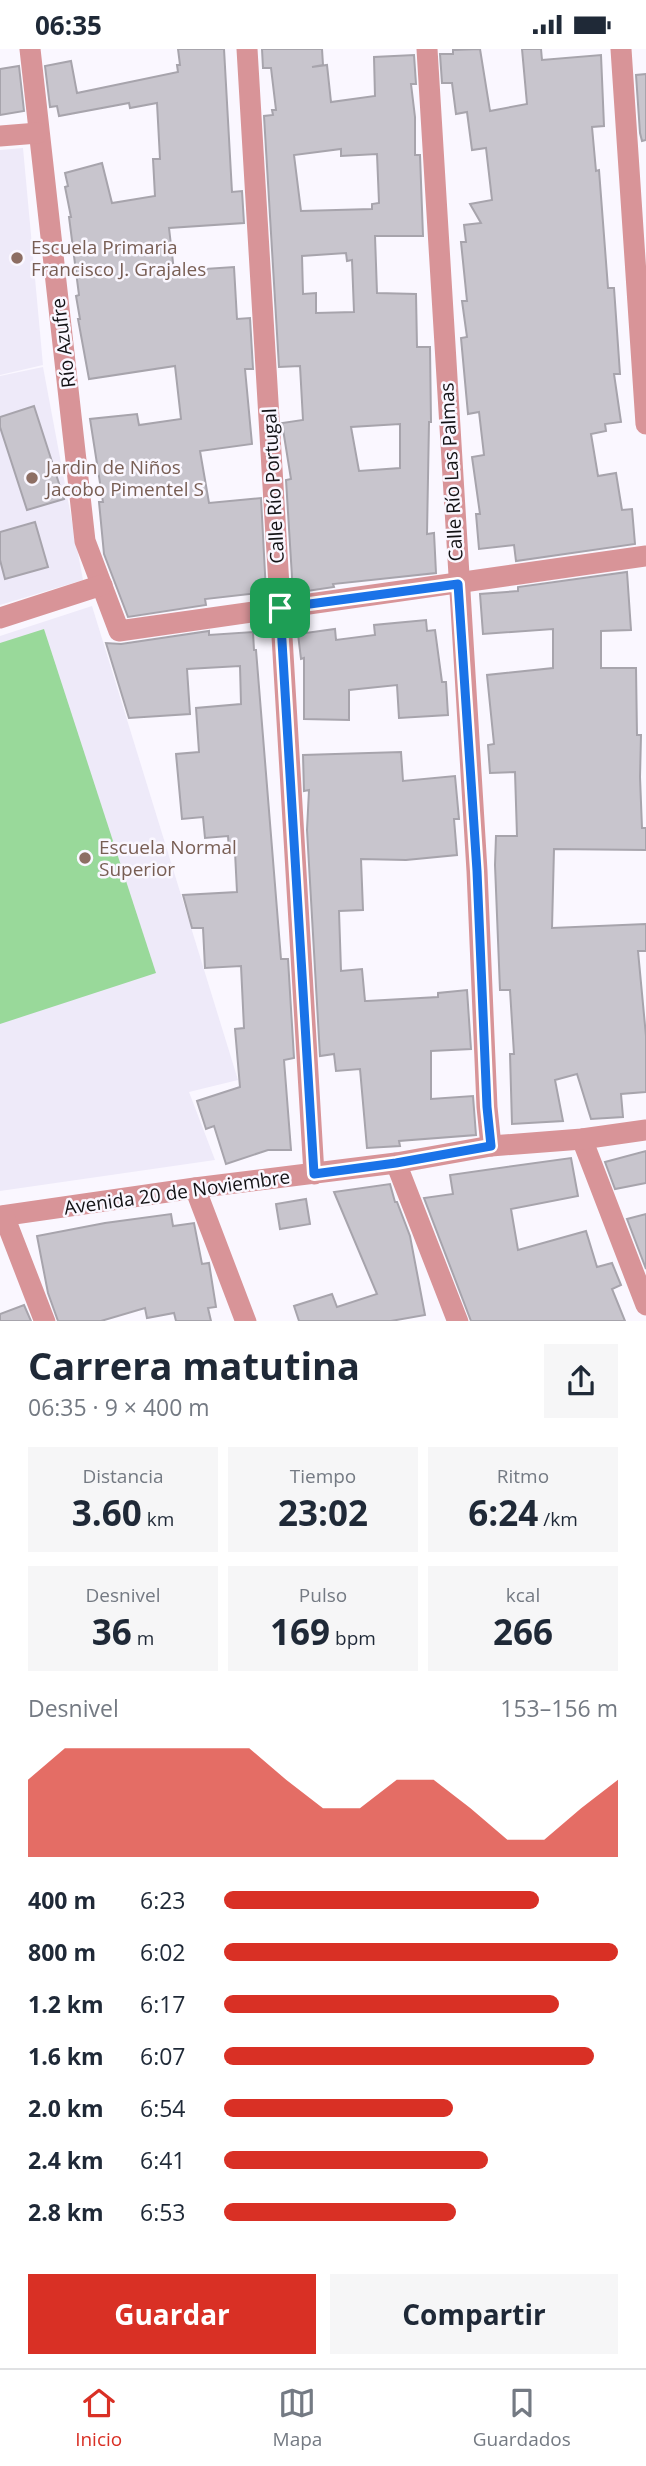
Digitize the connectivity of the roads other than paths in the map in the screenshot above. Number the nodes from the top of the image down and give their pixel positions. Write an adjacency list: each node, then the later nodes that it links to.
1 (30, 49): 5 (street, Río Azufre)
2 (247, 49): 11 (street, Calle Río Portugal)
3 (427, 49): 9 (street, Calle Río Las Palmas)
4 (621, 49): 7 (street)
5 (38, 133): 6 (street); 10 (street, Río Azufre)
6 (0, 137)
7 (646, 424)
8 (646, 556): 9 (street)
9 (458, 584): 11 (street); 15 (street, Calle Río Las Palmas)
10 (102, 585): 11 (street, Río Azufre); 12 (street)
11 (280, 608): 17 (street, Calle Río Portugal)
12 (0, 618)
13 (646, 1130): 14 (street, Avenida 20 de Noviembre)
14 (582, 1139): 15 (street, Avenida 20 de Noviembre); 20 (street)
15 (491, 1146): 16 (street, Avenida 20 de Noviembre)
16 (396, 1163): 17 (street, Avenida 20 de Noviembre); 23 (street)
17 (314, 1174): 18 (street, Avenida 20 de Noviembre)
18 (195, 1188): 19 (street, Avenida 20 de Noviembre); 22 (street)
19 (2, 1216): 21 (street)
20 (646, 1305)
21 (45, 1321)
22 (246, 1321)
23 (458, 1321)

